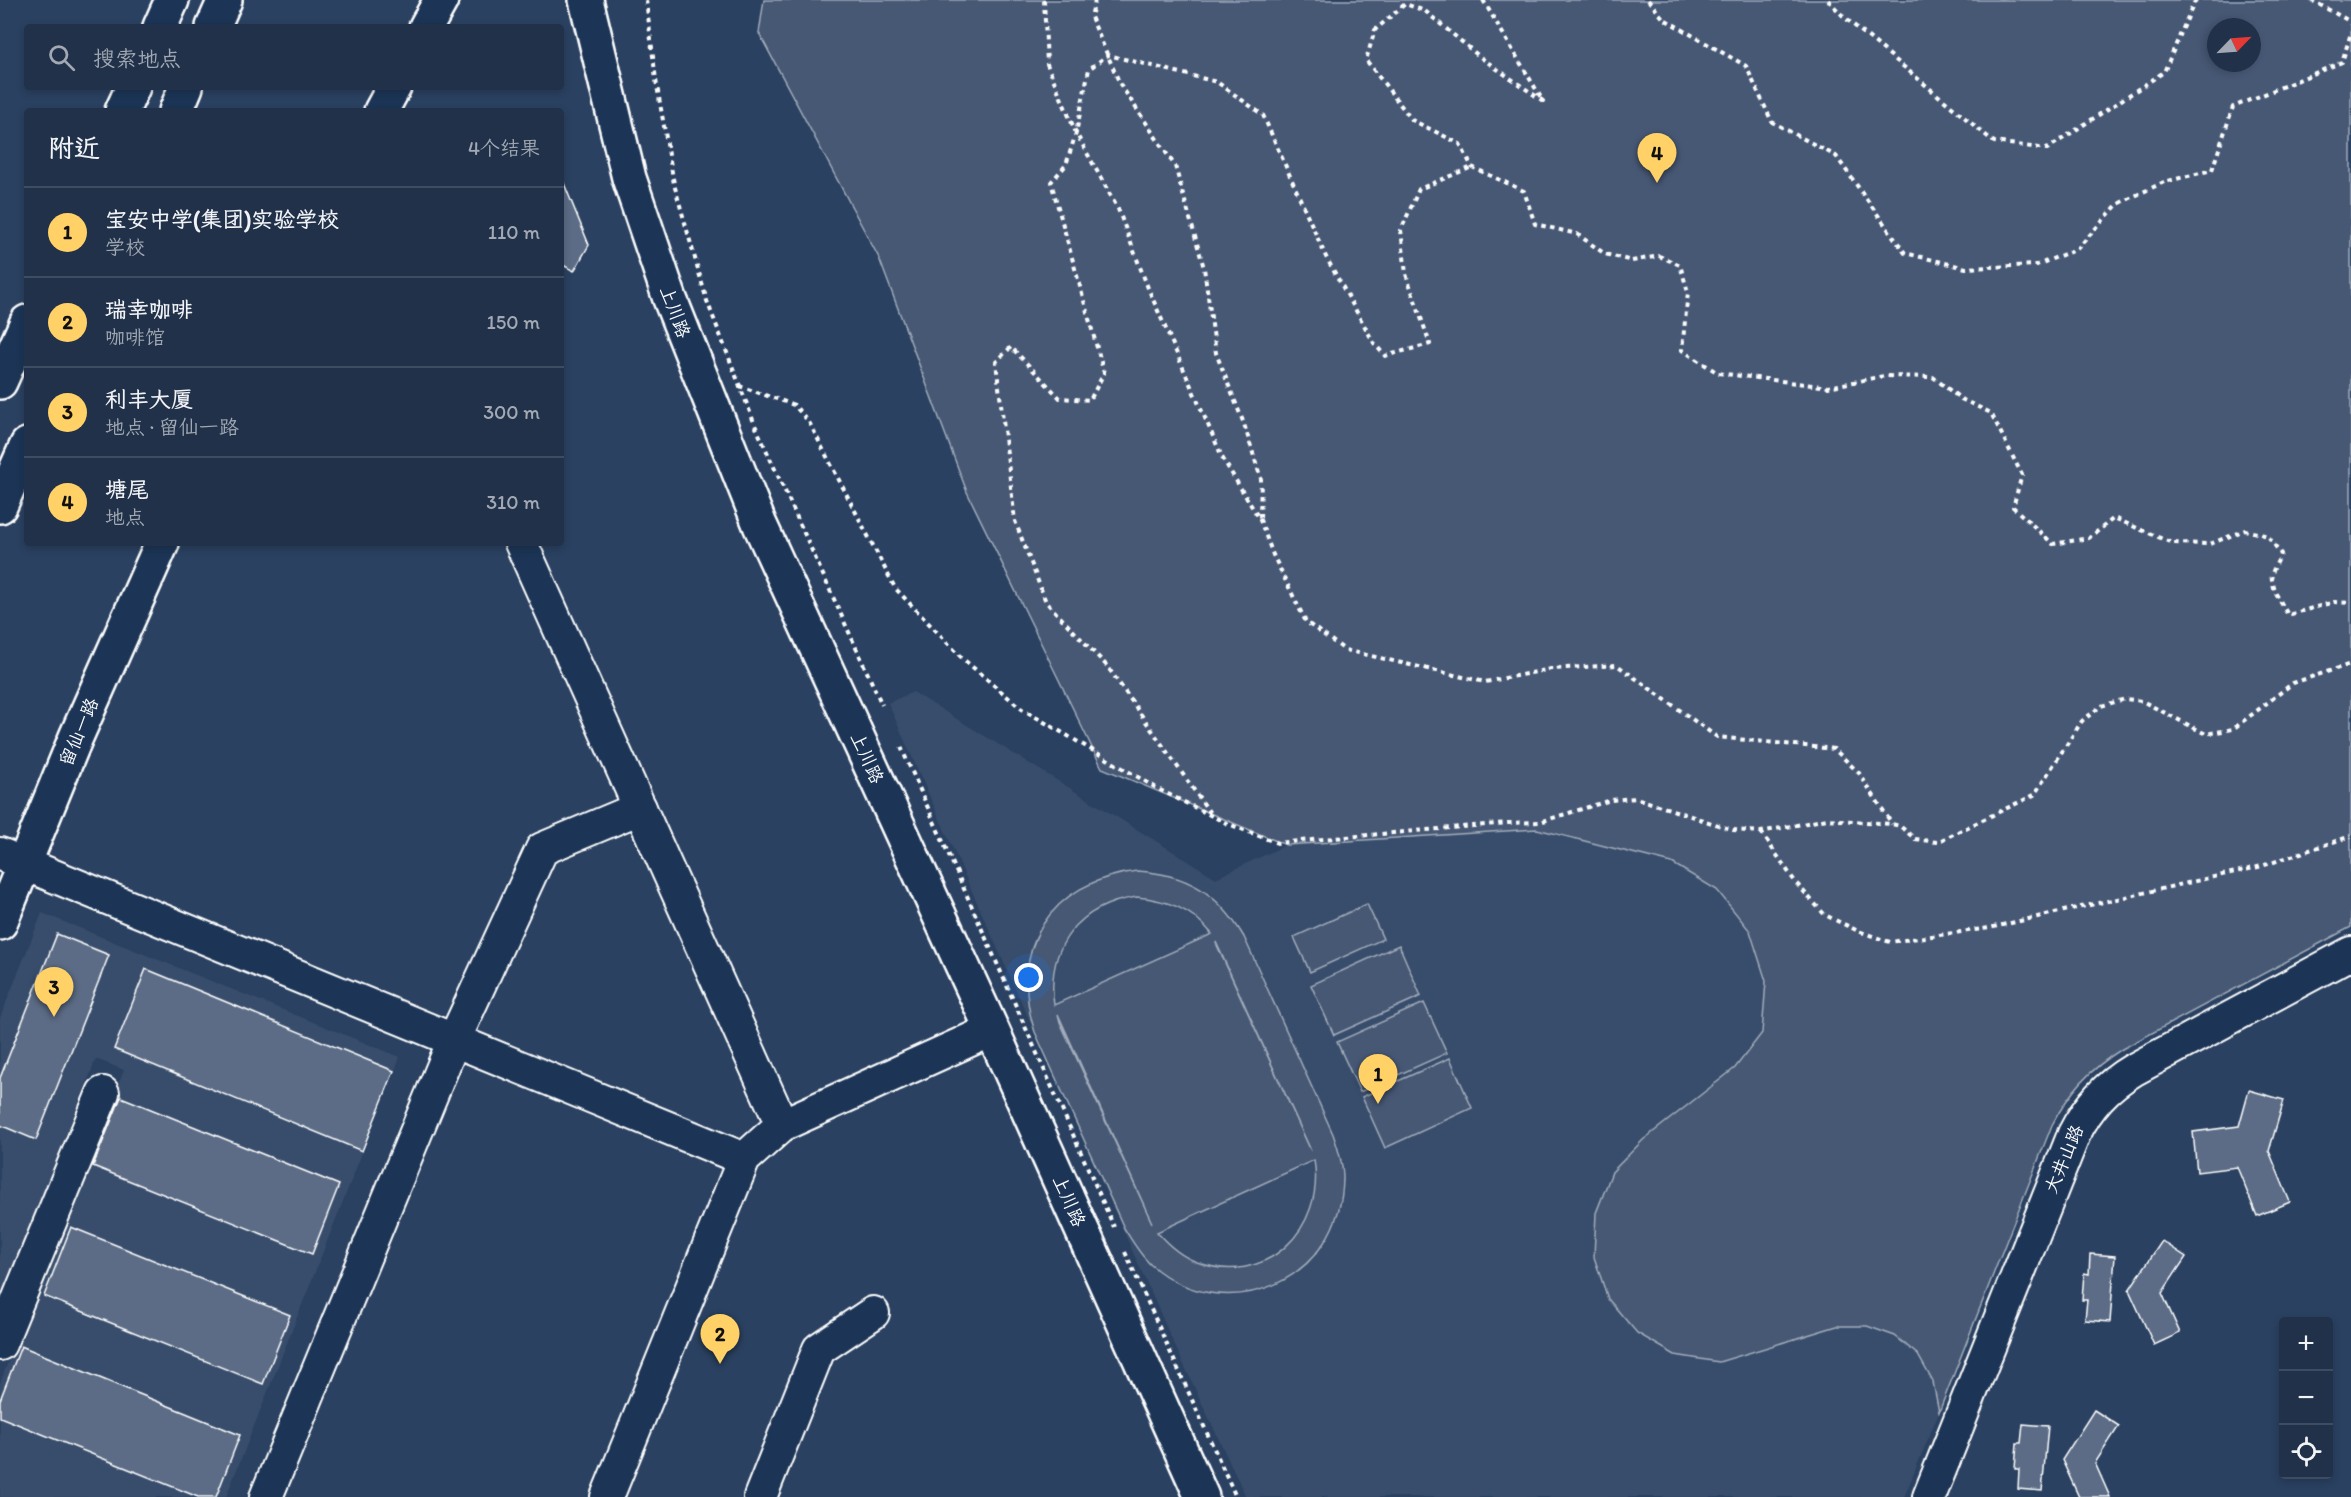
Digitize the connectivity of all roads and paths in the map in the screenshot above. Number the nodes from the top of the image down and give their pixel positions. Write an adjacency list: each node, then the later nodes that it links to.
1 (172, 0): 14 (main road)
2 (225, 0): 15 (main road)
3 (441, 0): 16 (main road)
4 (586, 0): 47 (main road, 上川路)
5 (646, 0): 29 (path)
6 (1044, 0): 25 (path)
7 (1095, 0): 18 (path)
8 (1483, 0): 26 (path)
9 (1648, 0): 17 (path)
10 (1828, 0): 11 (path)
11 (2198, 0)
12 (2311, 0): 13 (path)
13 (2351, 22)
14 (161, 24)
15 (214, 24)
16 (428, 24)
17 (2351, 33)
18 (1108, 55): 25 (path); 26 (path); 32 (path)
19 (132, 90): 22 (main road)
20 (185, 90): 23 (main road)
21 (392, 90): 24 (main road)
22 (123, 108)
23 (177, 108)
24 (383, 108)
25 (1076, 133): 32 (path); 40 (path)
26 (1473, 167): 35 (path)
27 (24, 329): 28 (main road)
28 (0, 382)
29 (739, 386): 37 (path); 40 (path)
30 (24, 453): 31 (main road)
31 (0, 506)
32 (1260, 520): 41 (path)
33 (161, 546): 44 (main road, 留仙一路)
34 (522, 546): 39 (street)
35 (2351, 603)
36 (2351, 664): 41 (path)
37 (882, 705)
38 (901, 747): 52 (path)
39 (640, 808): 48 (street); 50 (street)
40 (1211, 815): 42 (path)
41 (1892, 824): 42 (path)
42 (1761, 832): 43 (path)
43 (2351, 836)
44 (12, 858): 45 (main road, 留仙一路); 48 (street)
45 (0, 923)
46 (2351, 953): 61 (street, 大井山路)
47 (992, 1030): 50 (street); 59 (main road, 上川路)
48 (454, 1040): 51 (street); 56 (street)
49 (104, 1093): 55 (street)
50 (782, 1125): 51 (street)
51 (744, 1159): 57 (street)
52 (1114, 1227)
53 (1125, 1252): 60 (path)
54 (873, 1313): 58 (street)
55 (0, 1344)
56 (266, 1497)
57 (607, 1497)
58 (760, 1497)
59 (1202, 1497)
60 (1236, 1497)
61 (1929, 1497)

